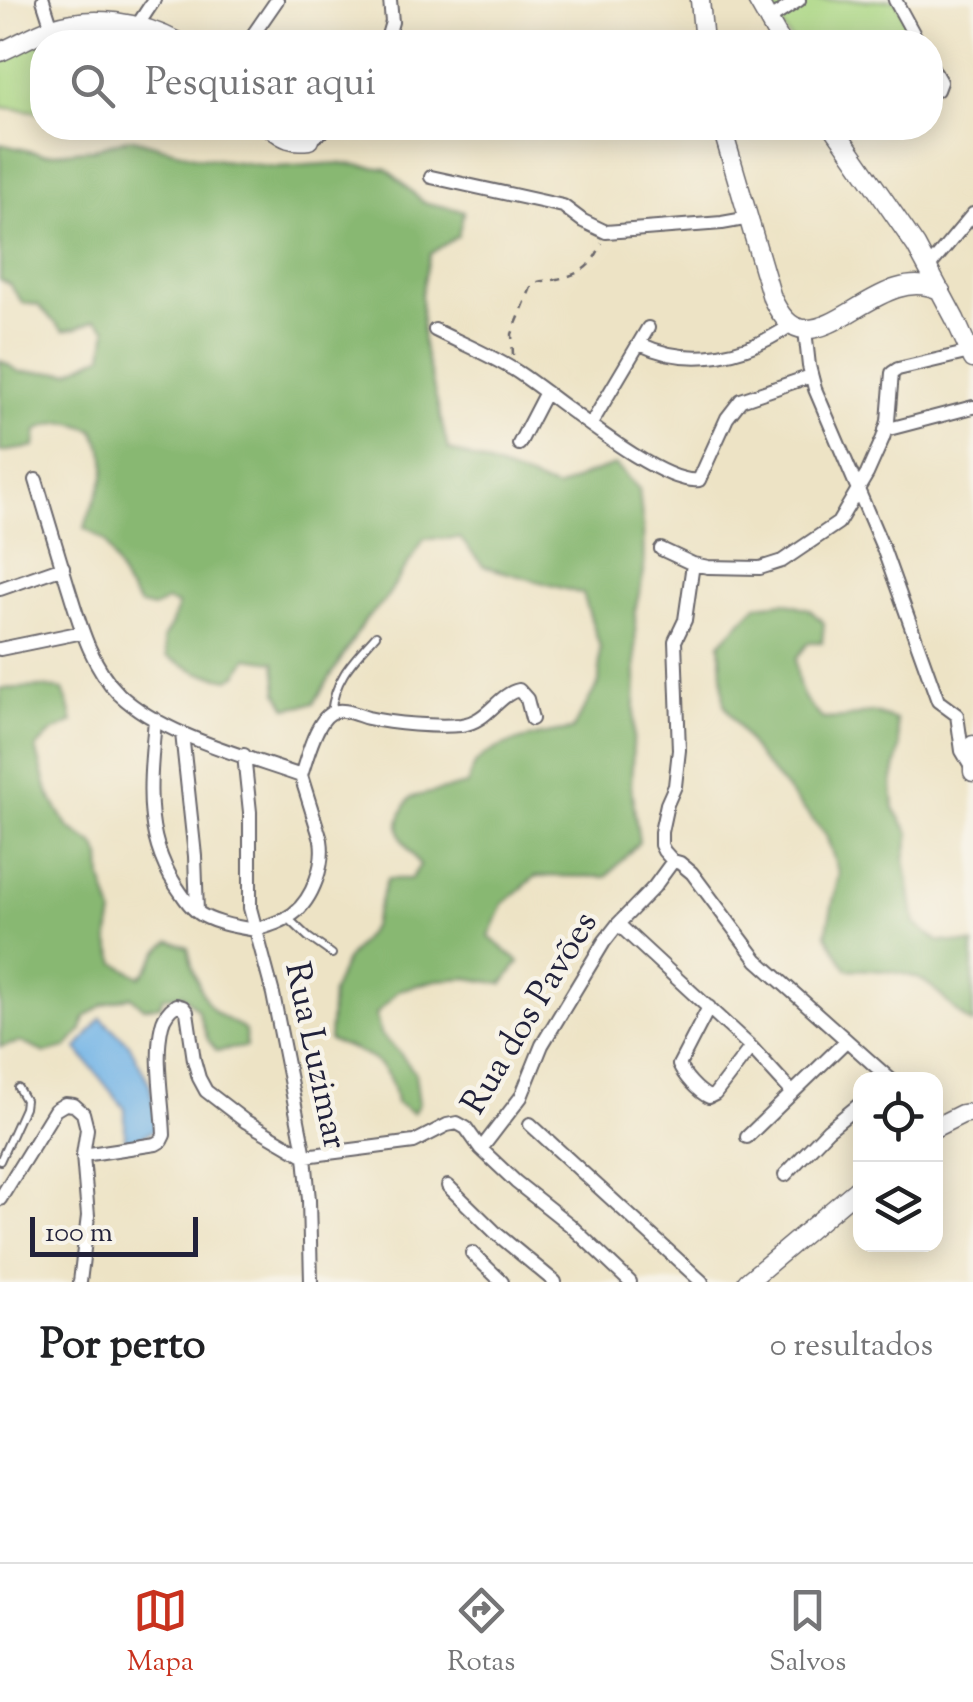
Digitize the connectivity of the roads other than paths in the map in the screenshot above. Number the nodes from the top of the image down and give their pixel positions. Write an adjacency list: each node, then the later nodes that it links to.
1 (42, 0): 11 (street)
2 (154, 0): 10 (street)
3 (277, 0): 14 (street)
4 (390, 0): 15 (street)
5 (700, 0): 16 (street)
6 (757, 0): 9 (street)
7 (798, 0): 9 (street)
8 (895, 0): 18 (street)
9 (768, 20): 17 (street)
10 (137, 26): 11 (street); 13 (street)
11 (52, 28): 12 (street)
12 (48, 30)
13 (147, 30)
14 (256, 30)
15 (390, 30)
16 (703, 30)
17 (774, 30)
18 (911, 30)
19 (30, 38): 20 (street)
20 (0, 52)
21 (288, 140): 22 (street)
22 (310, 140)
23 (726, 140): 27 (street)
24 (843, 140): 28 (street)
25 (431, 177): 27 (street)
26 (973, 214): 28 (street)
27 (750, 218): 31 (street)
28 (929, 267): 29 (street)
29 (942, 291): 31 (street); 34 (street)
30 (648, 328): 33 (street)
31 (798, 328): 33 (street); 35 (street)
32 (435, 330): 36 (street)
33 (640, 344): 38 (street)
34 (972, 355): 39 (street)
35 (812, 376): 38 (street); 42 (street)
36 (546, 392): 38 (street); 40 (street)
37 (973, 407): 39 (street)
38 (591, 424)
39 (885, 430): 42 (street)
40 (519, 444)
41 (36, 480): 45 (street)
42 (858, 489): 44 (street); 56 (street)
43 (661, 549): 44 (street)
44 (693, 564): 58 (street)
45 (62, 567): 46 (street); 47 (street)
46 (0, 588)
47 (83, 632): 49 (street); 52 (street)
48 (376, 636): 50 (lane)
49 (0, 650)
50 (331, 713): 51 (street); 57 (street)
51 (532, 719)
52 (155, 720): 53 (street); 59 (street)
53 (182, 733): 55 (street); 59 (street)
54 (973, 746): 56 (street)
55 (244, 756): 57 (street); 62 (street)
56 (973, 770)
57 (301, 776): 60 (street)
58 (673, 861): 61 (street, Rua dos Pavões); 65 (street)
59 (197, 912): 62 (street, Rua Luzimar)
60 (288, 918): 62 (street); 63 (lane)
61 (618, 924): 64 (street); 75 (street, Rua dos Pavões)
62 (255, 930): 77 (street, Rua Luzimar)
63 (332, 954)
64 (709, 1007): 66 (street); 66 (street)
65 (846, 1041): 67 (street); 69 (street)
66 (751, 1047): 69 (street)
67 (881, 1072)
68 (18, 1088): 78 (lane)
69 (792, 1092): 74 (street)
70 (853, 1110): 79 (street)
71 (973, 1112): 73 (street)
72 (530, 1124): 89 (street)
73 (943, 1124)
74 (747, 1137)
75 (483, 1151): 77 (street); 88 (street)
76 (83, 1155): 77 (street); 82 (street); 84 (street)
77 (305, 1156): 85 (street, Rua Luzimar)
78 (0, 1161)
79 (785, 1174)
80 (448, 1186): 87 (street)
81 (853, 1194): 90 (street)
82 (0, 1200)
83 (472, 1253): 86 (street)
84 (80, 1282)
85 (310, 1282)
86 (502, 1282)
87 (554, 1282)
88 (630, 1282)
89 (702, 1282)
90 (746, 1282)

